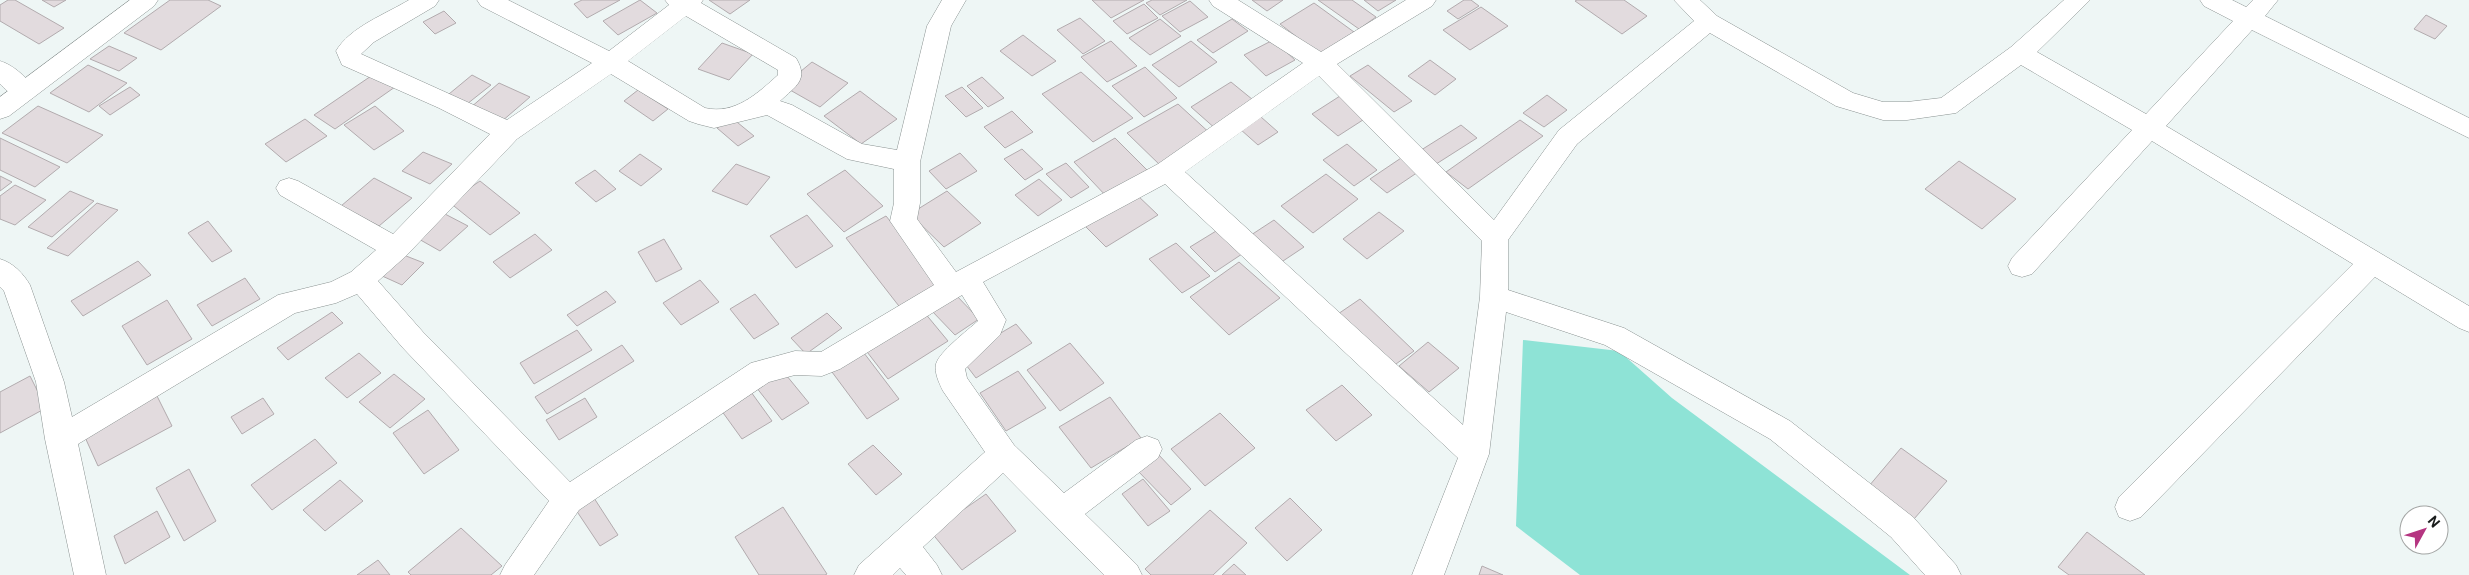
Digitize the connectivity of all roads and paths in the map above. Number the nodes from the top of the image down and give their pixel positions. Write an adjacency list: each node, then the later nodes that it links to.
1 (146, 0): 18 (street)
2 (427, 0): 23 (street)
3 (489, 0): 15 (street)
4 (954, 0): 24 (street)
5 (1221, 0): 16 (street)
6 (1424, 0): 16 (street)
7 (1686, 0): 13 (street)
8 (2078, 0): 14 (street)
9 (2212, 0): 12 (street)
10 (2266, 0): 12 (street)
11 (684, 1): 15 (street); 20 (street)
12 (2250, 20): 21 (street); 22 (street)
13 (1709, 22): 14 (street); 27 (street)
14 (2020, 54): 21 (street)
15 (611, 62): 20 (street); 23 (street)
16 (1321, 63): 25 (street); 27 (street)
17 (0, 70): 18 (street)
18 (24, 92): 19 (street)
19 (0, 110)
20 (754, 110): 24 (street)
21 (2148, 127): 29 (street); 30 (street)
22 (2469, 129)
23 (508, 132): 28 (street)
24 (906, 162): 33 (street)
25 (1168, 171): 33 (street); 39 (street)
26 (289, 188): 28 (street)
27 (1495, 238): 34 (street)
28 (396, 248): 32 (street)
29 (2372, 262): 35 (street); 41 (street)
30 (2022, 266)
31 (0, 270): 36 (street)
32 (361, 280): 36 (street); 40 (street)
33 (959, 283): 38 (street); 40 (street)
34 (1494, 297): 39 (street); 50 (street)
35 (2469, 320)
36 (60, 439): 44 (street)
37 (1147, 448): 42 (street)
38 (1003, 454): 42 (street); 43 (street)
39 (1474, 454): 49 (street)
40 (568, 500): 45 (street)
41 (2130, 506)
42 (1063, 512): 48 (street)
43 (902, 546): 46 (street); 47 (street)
44 (90, 575)
45 (516, 575)
46 (870, 575)
47 (926, 575)
48 (1126, 575)
49 (1428, 575)
50 (1945, 575)

